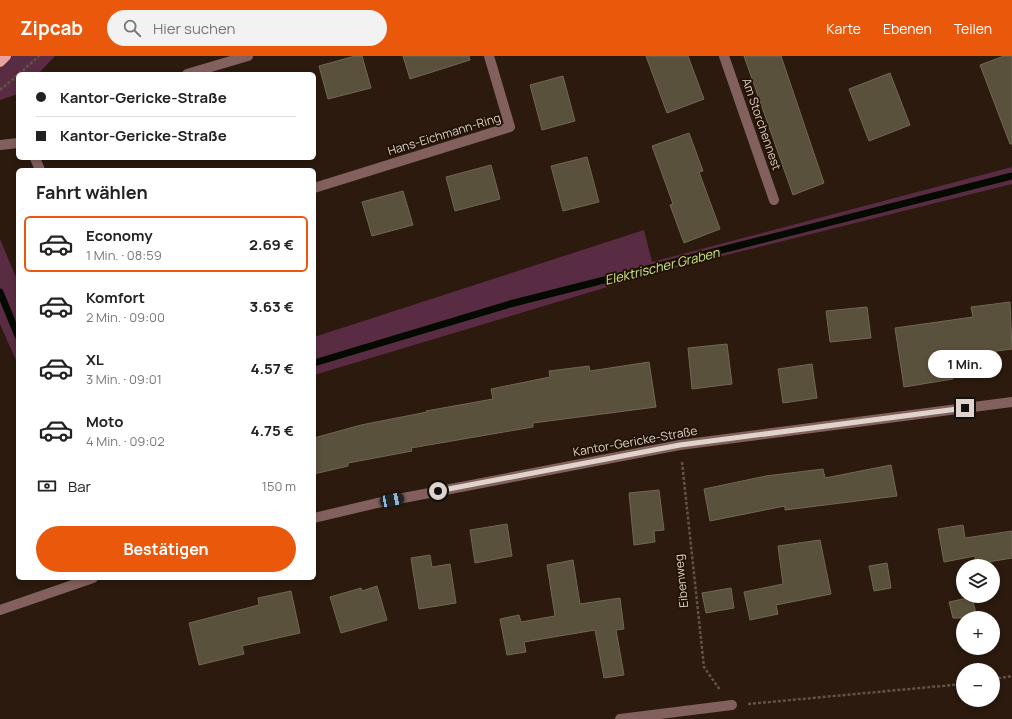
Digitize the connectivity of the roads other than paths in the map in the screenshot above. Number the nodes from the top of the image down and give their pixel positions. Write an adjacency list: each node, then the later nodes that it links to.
1 (6, 56): 5 (main road)
2 (248, 56): 6 (street)
3 (489, 56): 9 (street, Hans-Eichmann-Ring)
4 (724, 56): 10 (street, Am Storchennest)
5 (0, 62)
6 (194, 72)
7 (16, 143): 8 (street)
8 (0, 146)
9 (316, 187)
10 (774, 200)
11 (1012, 402): 12 (street, Kantor-Gericke-Straße)
12 (316, 518)
13 (87, 580): 14 (street)
14 (0, 610)
15 (732, 705): 16 (street)
16 (620, 719)

